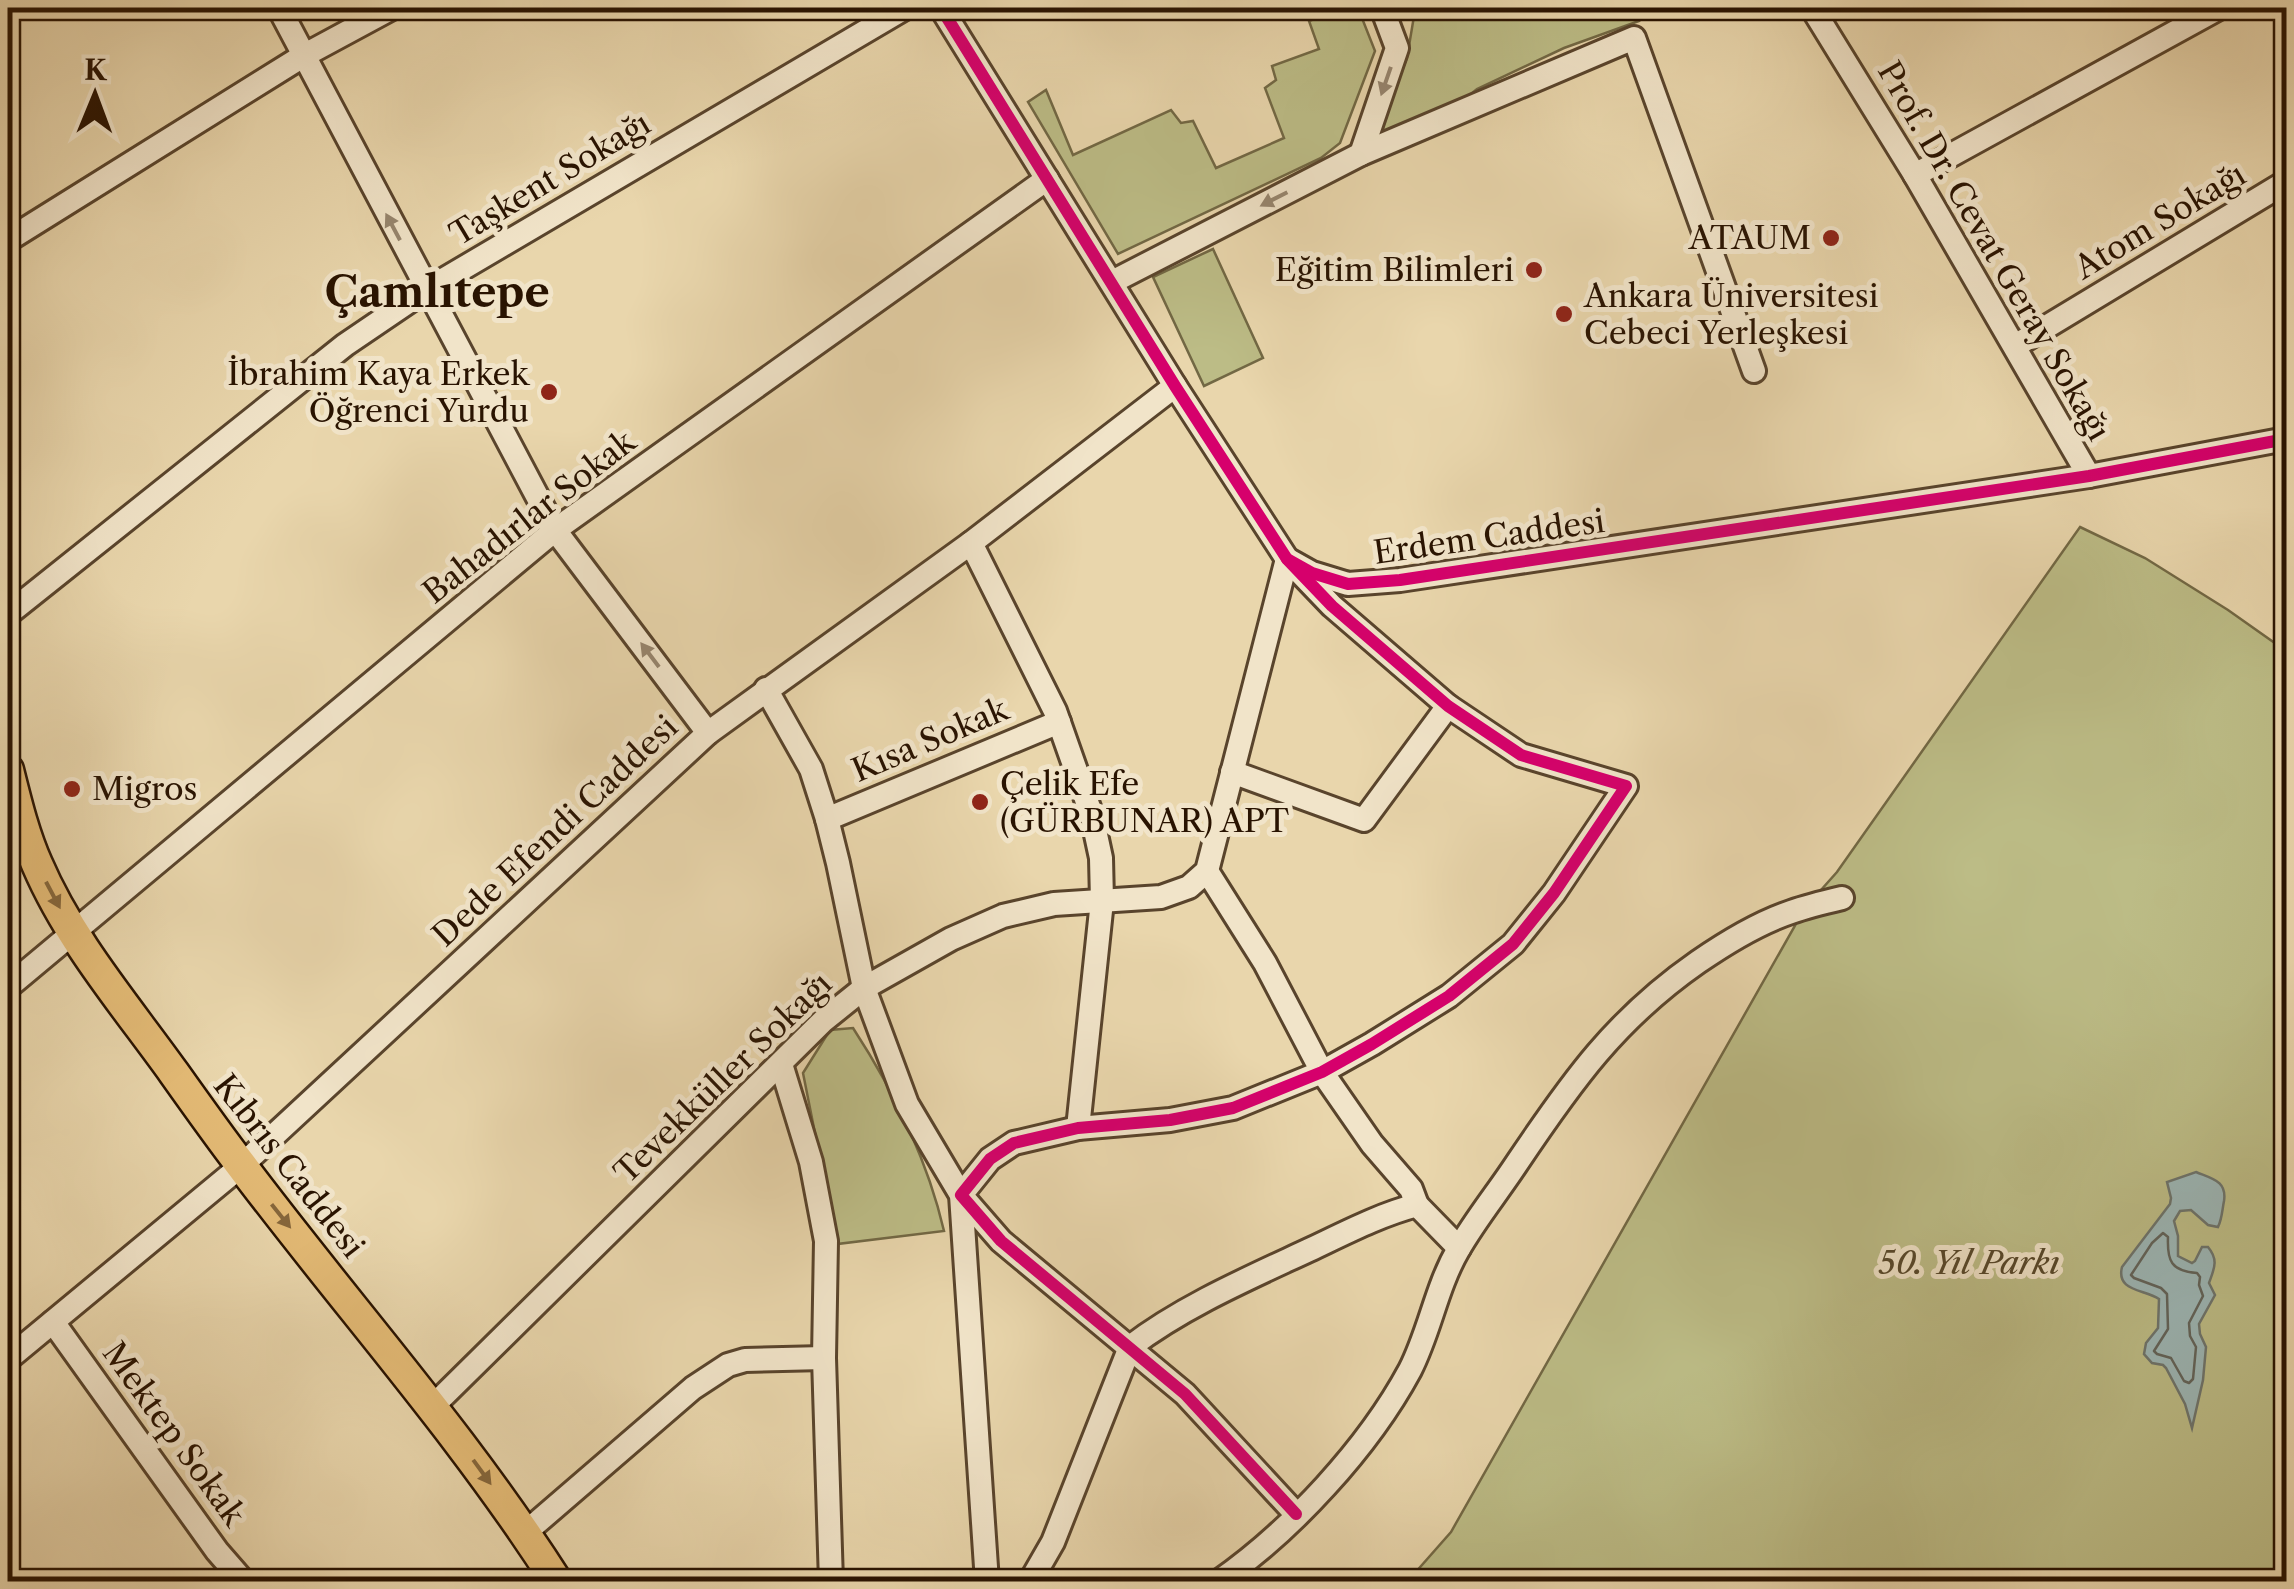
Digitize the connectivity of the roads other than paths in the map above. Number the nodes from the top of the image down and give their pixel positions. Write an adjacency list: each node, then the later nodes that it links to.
1 (278, 8): 8 (street)
2 (392, 8): 8 (street)
3 (905, 8): 15 (street, Taşkent Sokağı)
4 (941, 8): 11 (street)
5 (1382, 8): 9 (street, one-way to 9)
6 (1812, 8): 10 (street, Prof. Dr. Cevat Geray Sokağı)
7 (2219, 8): 10 (street)
8 (303, 56): 13 (street); 15 (street, one-way to 8)
9 (1361, 154): 14 (street, one-way to 14); 17 (street)
10 (1915, 175): 16 (street, Prof. Dr. Cevat Geray Sokağı)
11 (1046, 179): 14 (street); 21 (street, Bahadırlar Sokak)
12 (2286, 182): 16 (street, Atom Sokağı)
13 (8, 240)
14 (1112, 282): 18 (street)
15 (426, 290): 21 (street); 24 (street, Taşkent Sokağı)
16 (2015, 346): 20 (street, Prof. Dr. Cevat Geray Sokağı)
17 (1754, 371)
18 (1176, 386): 22 (street, Dede Efendi Caddesi); 23 (street)
19 (2286, 439): 20 (street, Erdem Caddesi)
20 (2089, 476): 23 (street, Erdem Caddesi)
21 (556, 530): 28 (street, one-way to 21); 35 (street, Bahadırlar Sokak)
22 (970, 543): 25 (street, Dede Efendi Caddesi); 27 (street)
23 (1286, 559): 26 (street); 30 (street)
24 (8, 614)
25 (766, 689): 28 (street, Dede Efendi Caddesi); 31 (street)
26 (1448, 706): 30 (street); 39 (street)
27 (1059, 722): 31 (street, Kısa Sokak); 34 (street)
28 (708, 733): 41 (street, Dede Efendi Caddesi)
29 (8, 770): 35 (main road, Kıbrıs Caddesi, one-way to 35)
30 (1232, 772): 32 (street)
31 (827, 818): 37 (street)
32 (1208, 872): 34 (street, Tevekküller Sokağı); 39 (street)
33 (1842, 898): 44 (street)
34 (1102, 901): 37 (street, Tevekküller Sokağı); 40 (street)
35 (73, 933): 36 (street, Bahadırlar Sokak); 41 (main road, Kıbrıs Caddesi)
36 (8, 986)
37 (864, 988): 38 (street, Tevekküller Sokağı); 42 (street)
38 (780, 1064): 47 (street); 49 (street, Tevekküller Sokağı)
39 (1322, 1072): 40 (street); 43 (street)
40 (1078, 1128): 42 (street)
41 (241, 1166): 45 (street, Dede Efendi Caddesi); 49 (main road, Kıbrıs Caddesi, one-way to 49)
42 (961, 1196): 46 (street); 57 (street)
43 (1418, 1205): 44 (street); 46 (street)
44 (1459, 1248): 50 (street)
45 (53, 1322): 48 (street, Dede Efendi Caddesi); 54 (street, Mektep Sokak)
46 (1130, 1347): 50 (street); 58 (street)
47 (824, 1358): 51 (street); 56 (street)
48 (8, 1359)
49 (433, 1406): 51 (main road, Kıbrıs Caddesi, one-way to 51)
50 (1296, 1514): 59 (street)
51 (526, 1532): 55 (main road, Kıbrıs Caddesi)
52 (8, 1573): 53 (street)
53 (13, 1582)
54 (244, 1582)
55 (557, 1582)
56 (832, 1582)
57 (987, 1582)
58 (1030, 1582)
59 (1218, 1582)

